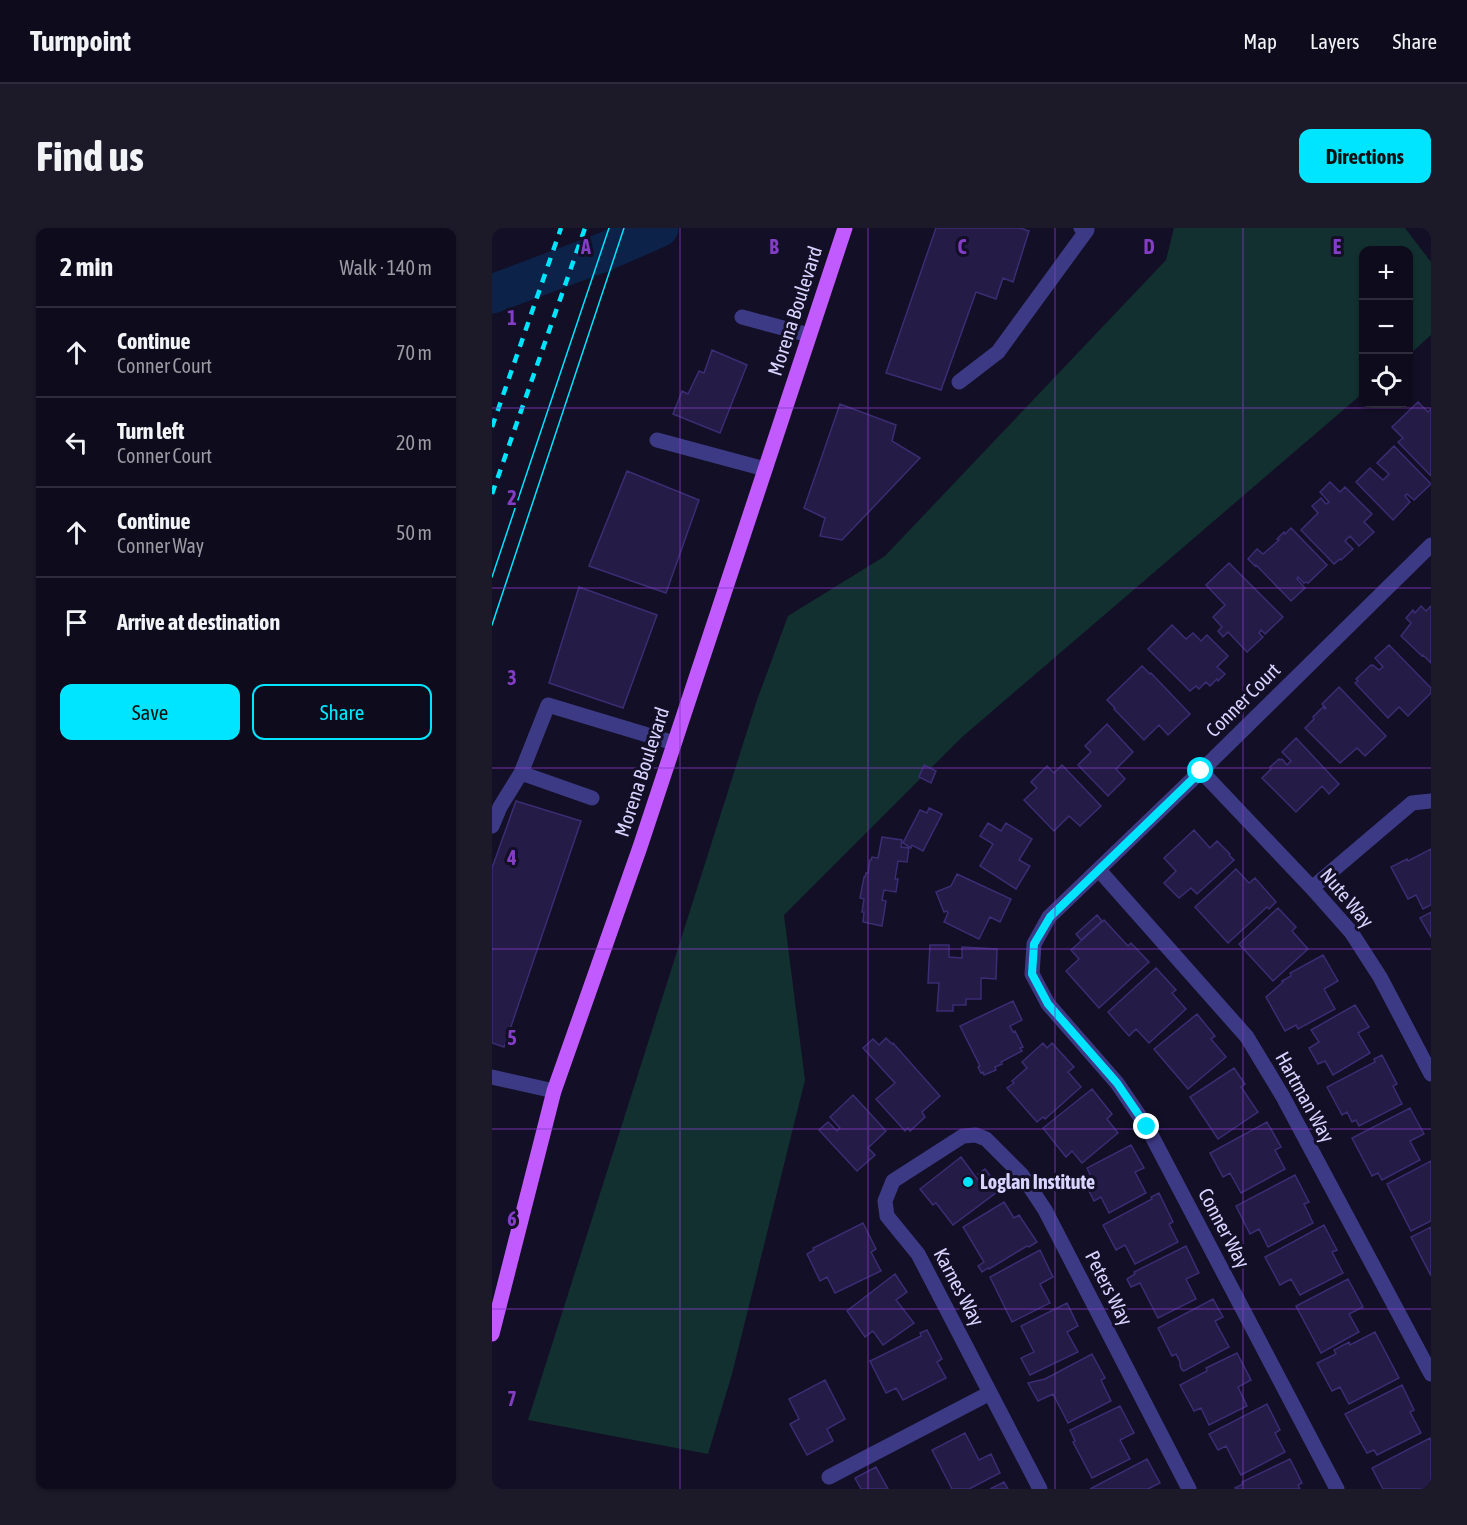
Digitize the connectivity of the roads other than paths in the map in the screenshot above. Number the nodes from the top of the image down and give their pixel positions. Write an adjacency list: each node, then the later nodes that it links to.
1 (845, 228): 4 (main road, Morena Boulevard)
2 (1081, 228): 5 (street)
3 (742, 317): 4 (street)
4 (809, 335): 7 (main road, Morena Boulevard)
5 (959, 382)
6 (657, 440): 7 (street)
7 (765, 469): 9 (main road, Morena Boulevard)
8 (1431, 545): 10 (street, Conner Court)
9 (674, 743): 11 (street); 20 (main road, Morena Boulevard)
10 (1201, 771): 15 (street, Conner Court); 16 (street, Nute Way)
11 (521, 773): 12 (street); 14 (street)
12 (592, 798)
13 (1431, 801): 16 (street)
14 (492, 826)
15 (1099, 870): 17 (street, Conner Court); 23 (street, Hartman Way)
16 (1312, 888): 18 (street, Nute Way)
17 (1048, 1004): 28 (street, Conner Way)
18 (1431, 1074)
19 (492, 1077): 20 (street)
20 (554, 1091): 22 (main road, Morena Boulevard)
21 (963, 1136): 24 (street, Karnes Way); 27 (street, Peters Way)
22 (492, 1334)
23 (1431, 1374)
24 (990, 1393): 25 (street); 26 (street, Karnes Way)
25 (828, 1477)
26 (1040, 1489)
27 (1190, 1489)
28 (1337, 1489)

